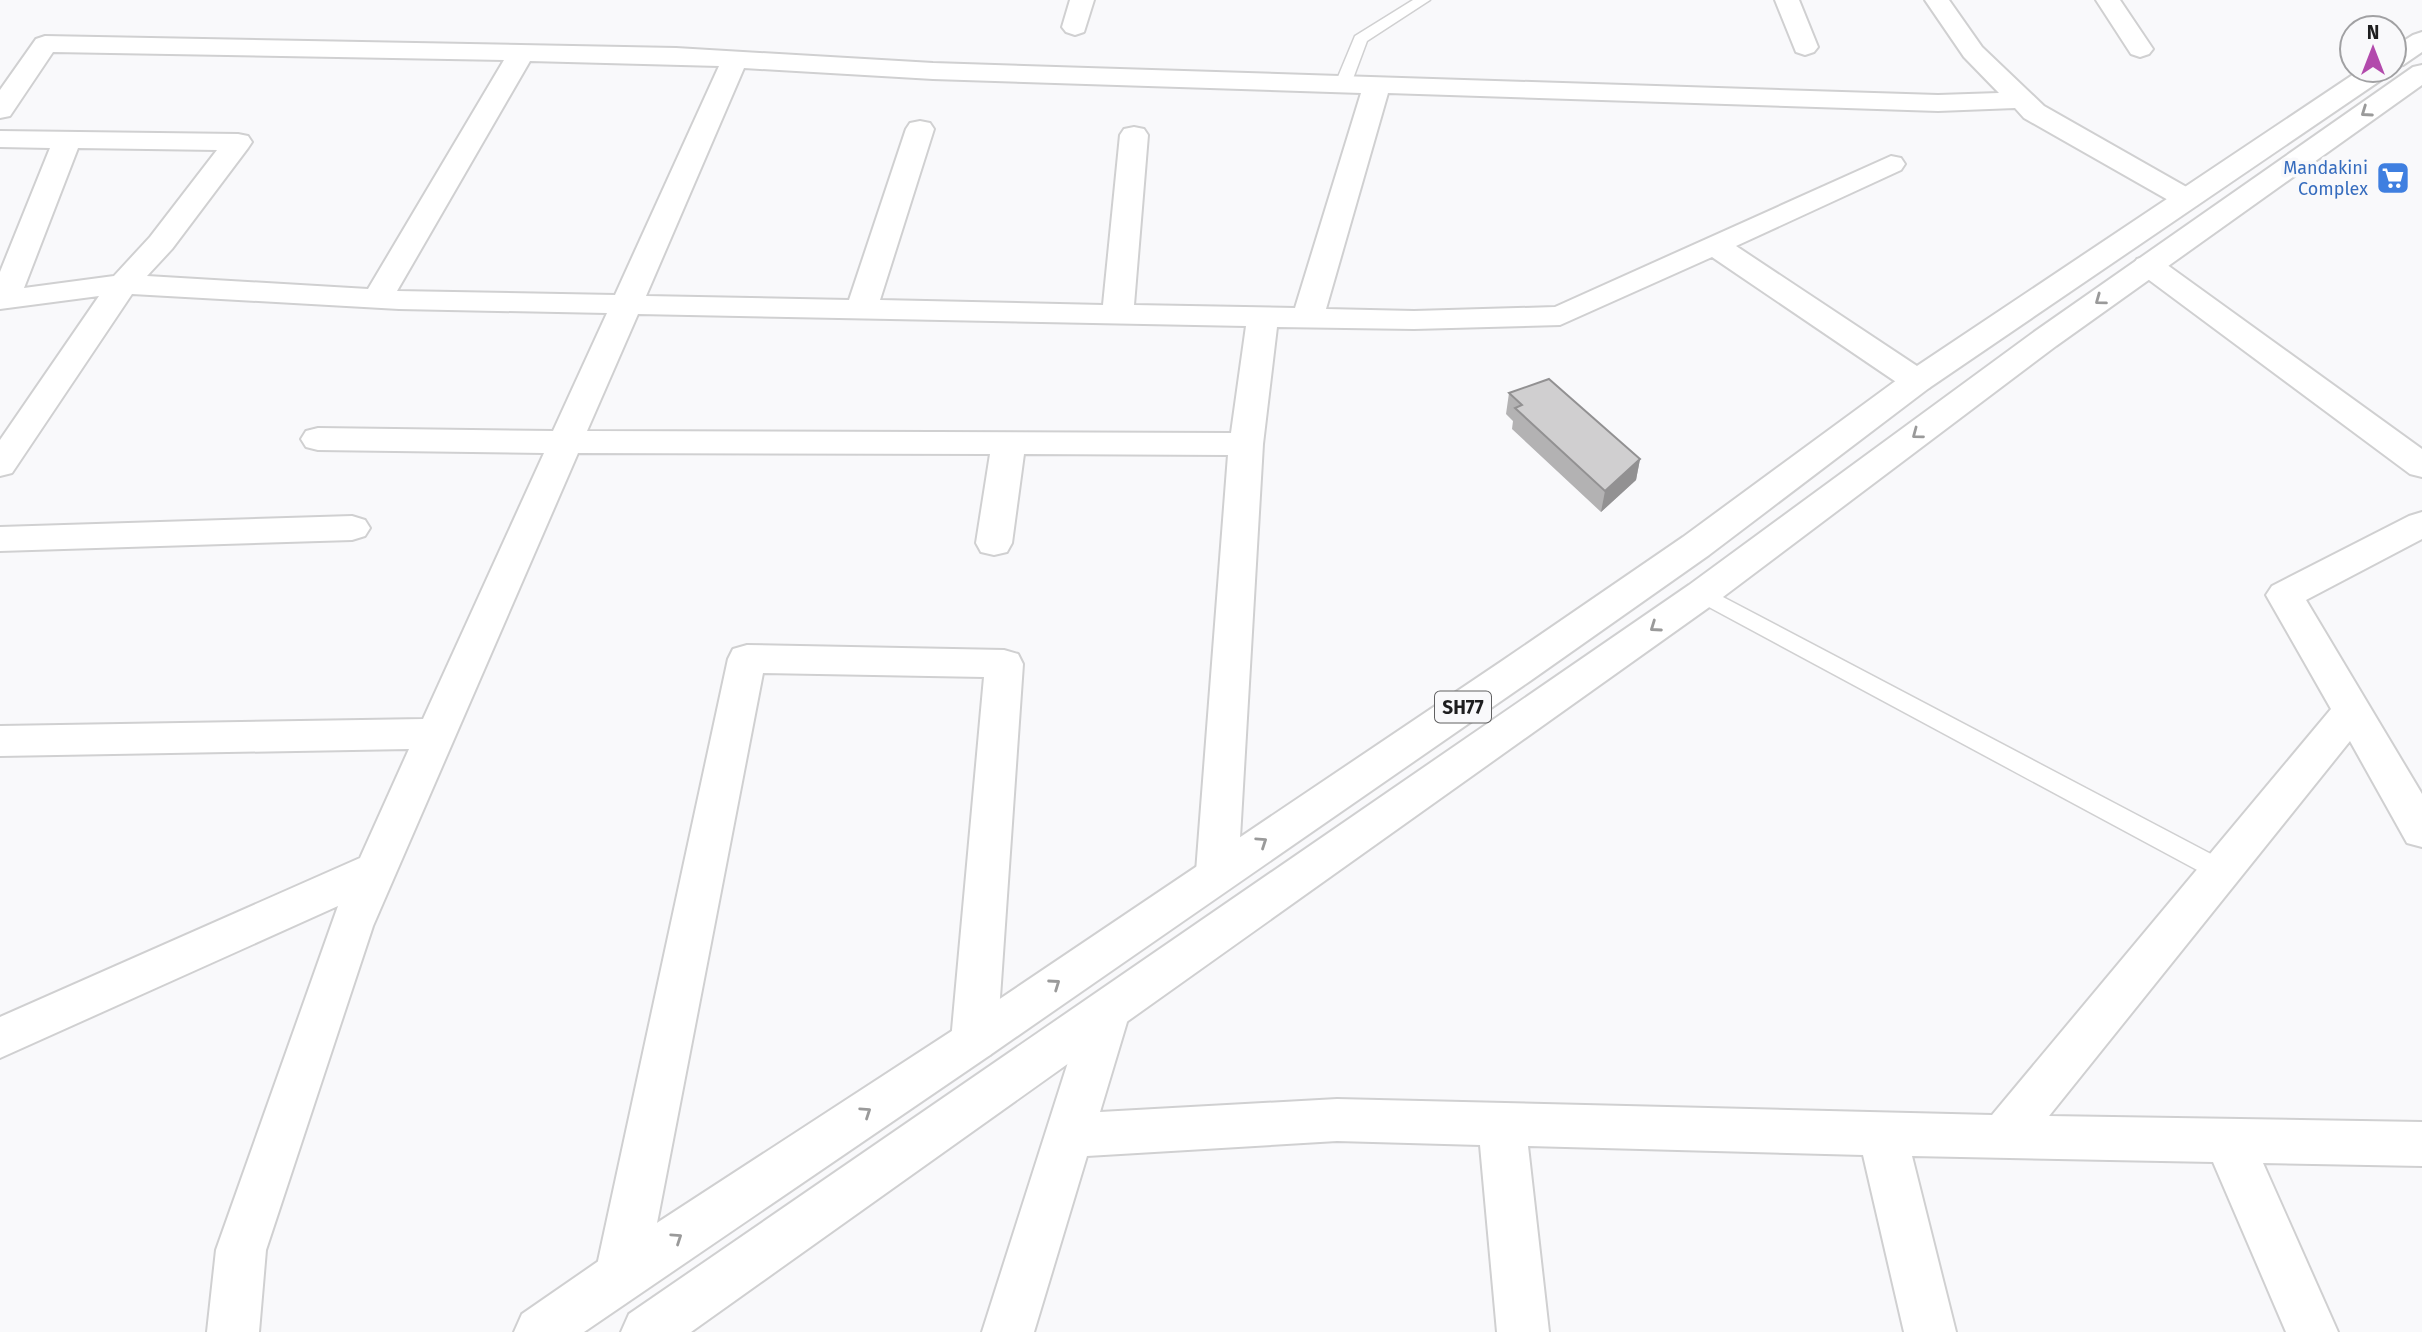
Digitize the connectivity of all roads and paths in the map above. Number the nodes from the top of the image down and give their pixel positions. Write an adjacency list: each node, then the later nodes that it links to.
1 (1082, 0): 6 (street)
2 (1423, 0): 13 (lane)
3 (1787, 0): 7 (street)
4 (1937, 0): 16 (street)
5 (2108, 0): 8 (street)
6 (1075, 27)
7 (1805, 47)
8 (2140, 48)
9 (522, 52): 10 (street); 12 (street); 27 (street)
10 (735, 59): 13 (street); 29 (street)
11 (2422, 73): 25 (street, SH77, one-way to 25)
12 (12, 76): 17 (street)
13 (1343, 84): 15 (street)
14 (2357, 84): 23 (street, SH77)
15 (1377, 85): 16 (street); 33 (street)
16 (2021, 100): 23 (street)
17 (0, 110)
18 (920, 129): 30 (street)
19 (1133, 135): 31 (street)
20 (0, 139): 21 (street)
21 (67, 140): 26 (street); 28 (street)
22 (1891, 164): 24 (street)
23 (2187, 198): 34 (street, SH77)
24 (1714, 245): 33 (street); 34 (street)
25 (2148, 265): 40 (street); 45 (street, SH77, one-way to 45)
26 (123, 284): 27 (street); 28 (street); 39 (street)
27 (377, 299): 29 (street)
28 (2, 300)
29 (626, 304): 30 (street); 37 (street)
30 (863, 307): 31 (street)
31 (1118, 313): 32 (street)
32 (1263, 316): 33 (street); 38 (street)
33 (1308, 317)
34 (1917, 382): 52 (street, SH77, one-way to 34)
35 (318, 439): 37 (street)
36 (1009, 442): 37 (street); 38 (street); 44 (street)
37 (565, 444): 47 (street)
38 (1246, 444): 52 (street)
39 (0, 465)
40 (2422, 466)
41 (2422, 524): 46 (street)
42 (352, 528): 43 (street)
43 (0, 539)
44 (994, 543)
45 (1702, 594): 51 (lane); 53 (street, SH77, one-way to 53)
46 (2352, 711): 49 (street); 51 (street)
47 (436, 734): 48 (street); 50 (street)
48 (0, 741)
49 (2422, 831)
50 (376, 870): 54 (street); 63 (street)
51 (2221, 871): 59 (street)
52 (1217, 872): 55 (street, SH77, one-way to 52)
53 (1107, 1012): 58 (street); 65 (street, SH77)
54 (0, 1038)
55 (974, 1041): 62 (street, SH77, one-way to 55); 62 (street)
56 (1502, 1124): 57 (street); 58 (street); 67 (street)
57 (1882, 1134): 59 (street); 68 (street)
58 (1070, 1135): 66 (street)
59 (2003, 1138): 60 (street)
60 (2228, 1140): 61 (street); 69 (street)
61 (2422, 1144)
62 (621, 1275): 64 (street, SH77)
63 (233, 1332)
64 (540, 1332)
65 (647, 1332)
66 (1008, 1332)
67 (1523, 1332)
68 (1930, 1332)
69 (2312, 1332)

